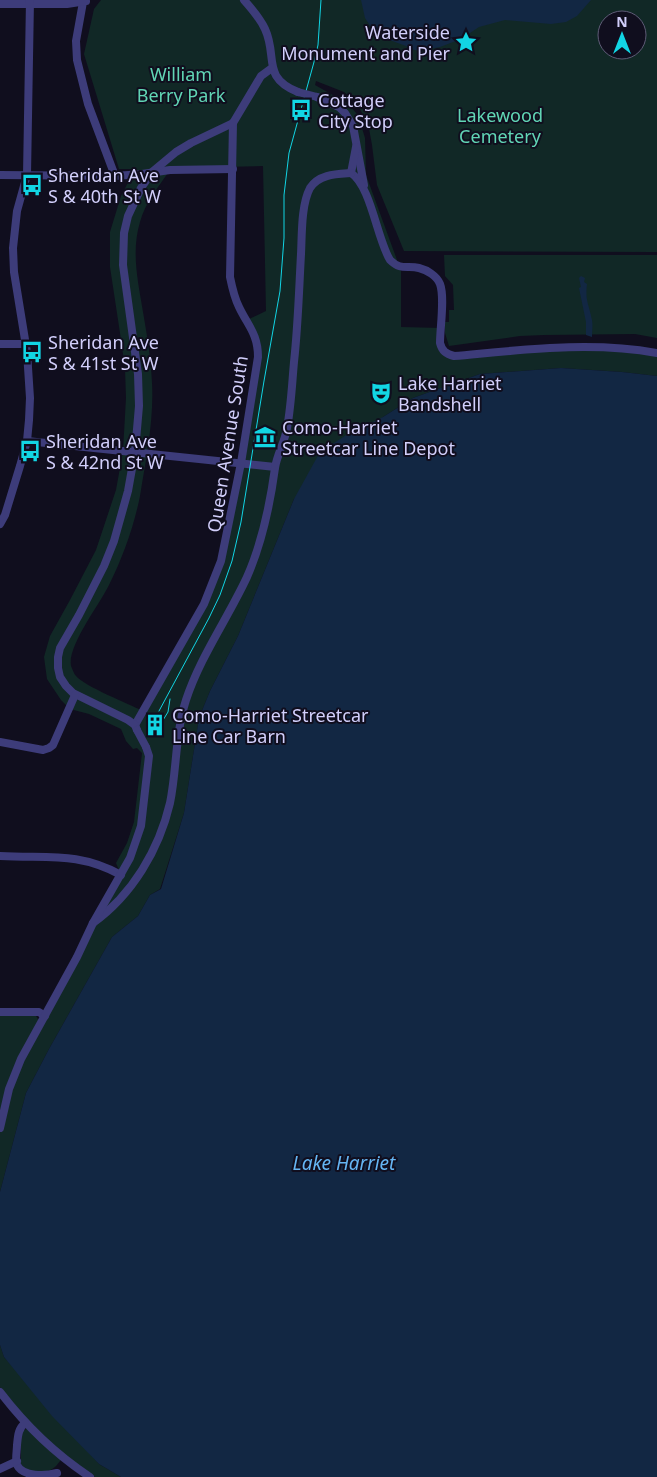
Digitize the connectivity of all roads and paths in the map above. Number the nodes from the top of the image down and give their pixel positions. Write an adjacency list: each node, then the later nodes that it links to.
1 (244, 0): 5 (street)
2 (86, 1): 3 (street); 13 (street)
3 (30, 2): 4 (street); 11 (street)
4 (0, 4)
5 (272, 68): 6 (street); 7 (street, bridge)
6 (234, 122): 8 (street, Queen Avenue South); 9 (street)
7 (356, 143): 10 (street); 14 (street)
8 (233, 169): 9 (street); 20 (street, Queen Avenue South)
9 (152, 172): 13 (street); 19 (street)
10 (352, 174): 14 (street); 21 (street)
11 (28, 175): 12 (street); 13 (street); 16 (street)
12 (0, 176)
13 (115, 176)
14 (365, 193): 17 (street)
15 (0, 344): 16 (street)
16 (26, 344): 18 (street)
17 (657, 353)
18 (27, 441): 19 (street); 22 (street)
19 (135, 452): 20 (street); 24 (street)
20 (241, 463): 21 (street); 25 (street, Queen Avenue South)
21 (275, 467): 29 (street)
22 (2, 515): 23 (street)
23 (0, 524)
24 (76, 695): 25 (street); 26 (street)
25 (136, 727): 28 (street, bridge)
26 (0, 742)
27 (0, 856): 28 (street)
28 (121, 874): 29 (street)
29 (93, 923): 31 (street)
30 (0, 1012): 31 (street)
31 (45, 1016): 32 (street)
32 (0, 1128)
33 (0, 1392): 34 (street)
34 (25, 1423): 35 (street); 36 (street)
35 (65, 1460): 38 (street); 39 (street)
36 (17, 1461): 37 (street); 38 (street)
37 (0, 1469)
38 (57, 1475)
39 (90, 1477)

